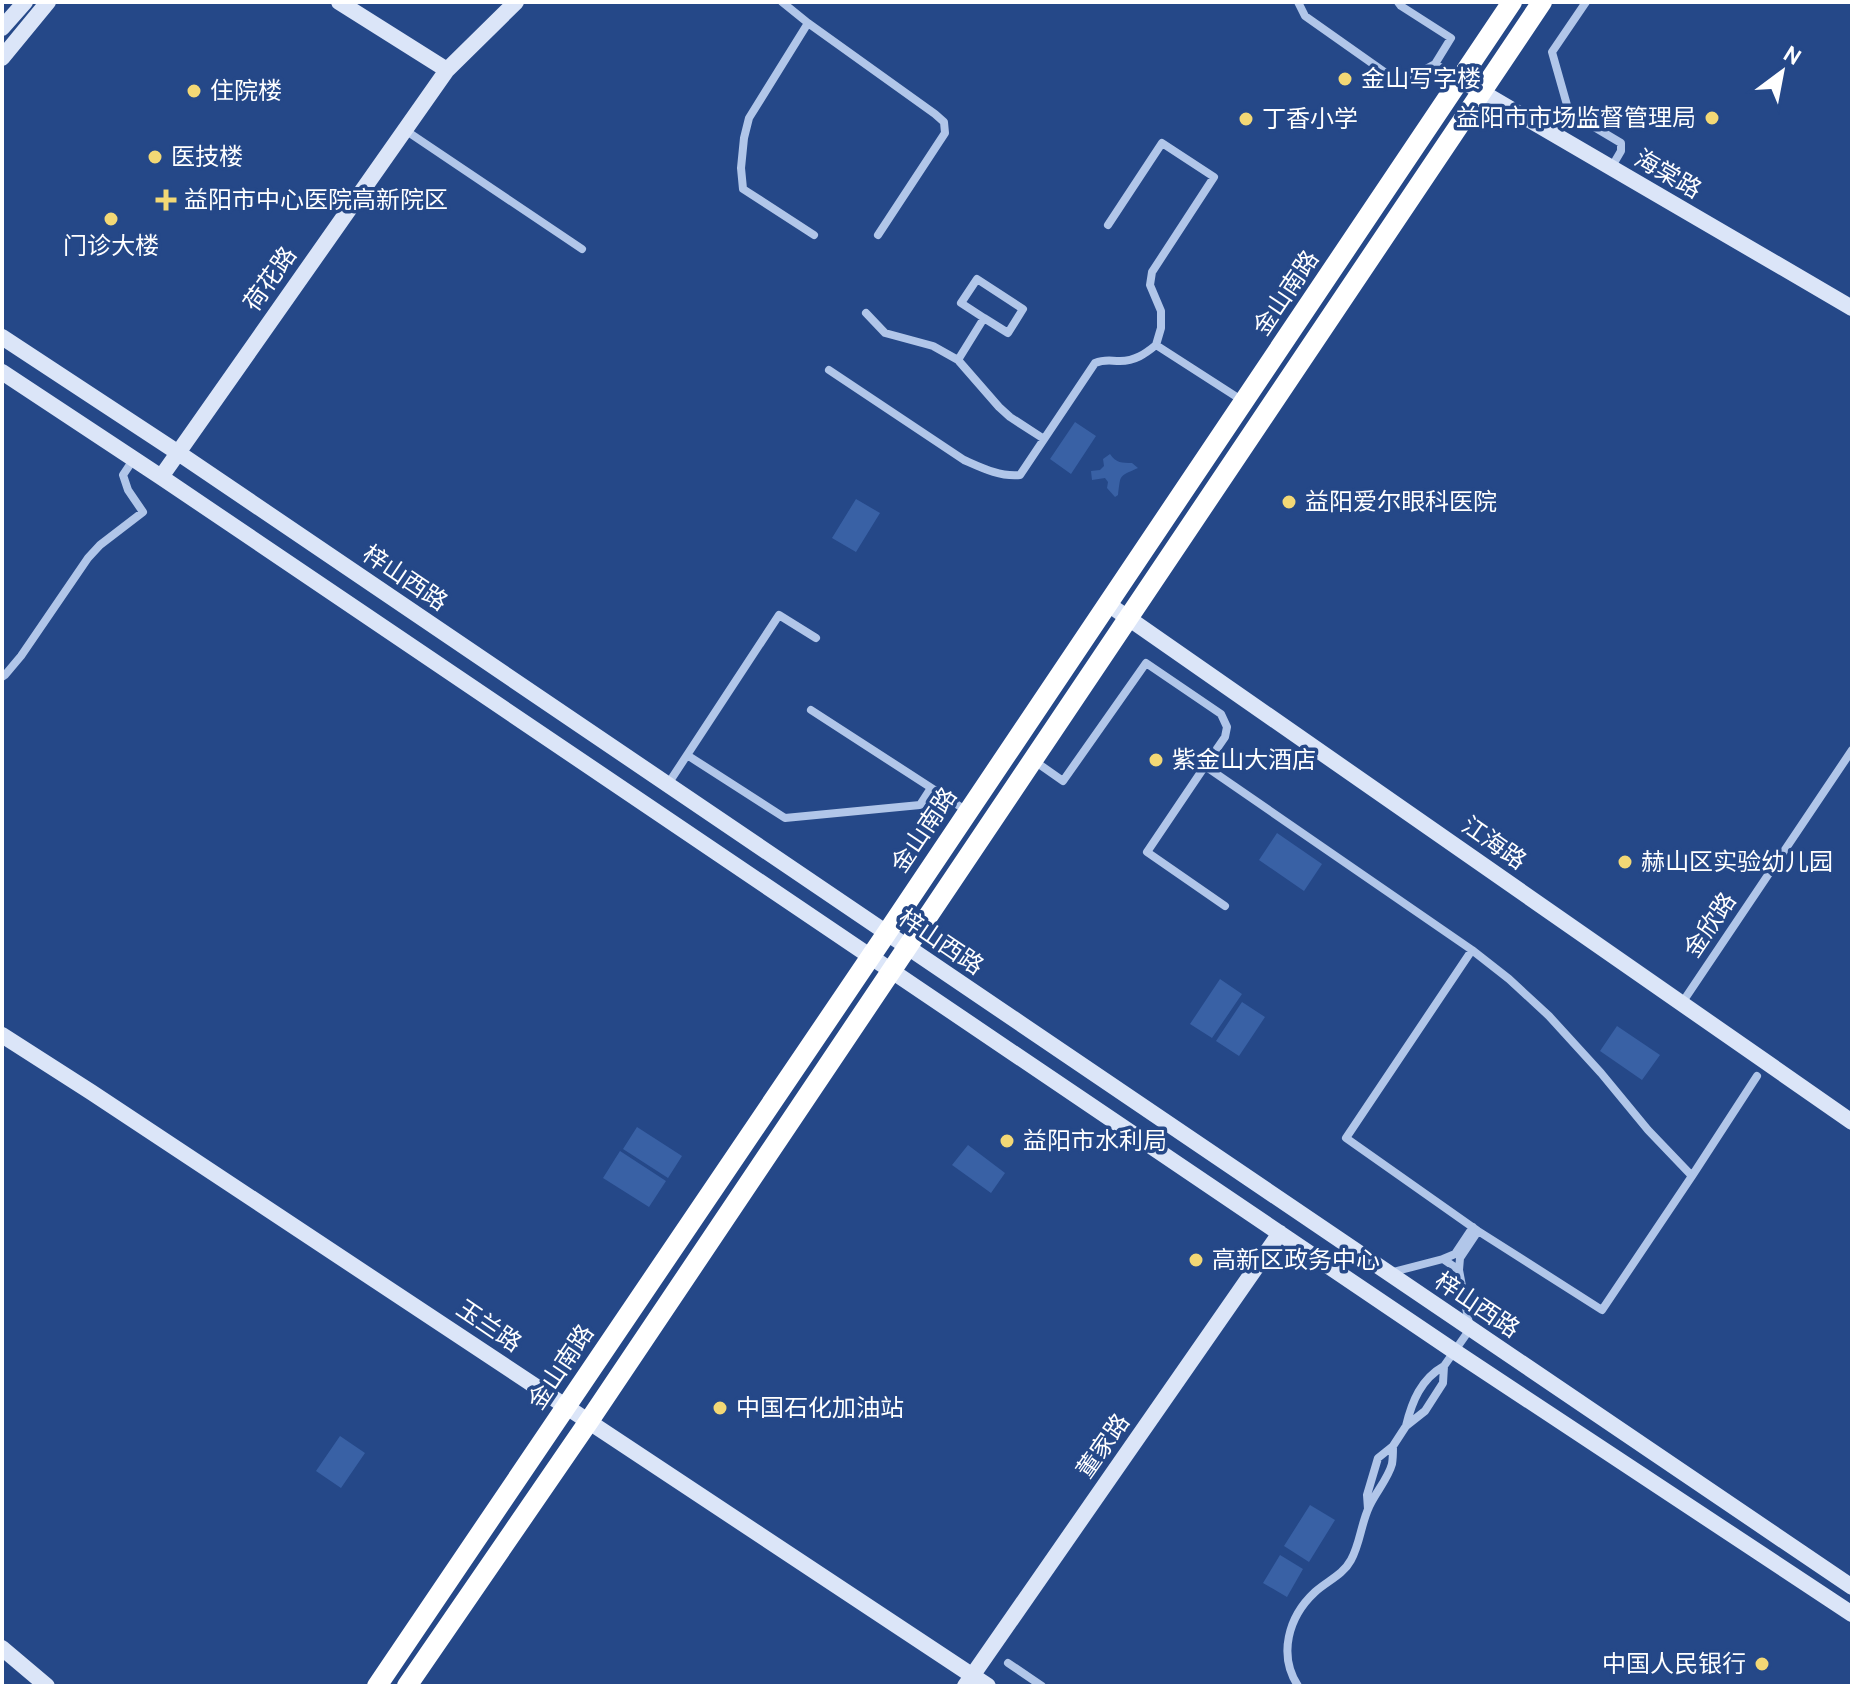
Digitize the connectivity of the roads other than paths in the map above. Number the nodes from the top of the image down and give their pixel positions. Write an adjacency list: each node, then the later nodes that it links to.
1 (25, 2): 12 (street)
2 (48, 2): 13 (street)
3 (339, 2): 15 (street)
4 (516, 2): 15 (street, 荷花路)
5 (782, 2): 11 (street)
6 (1298, 2): 14 (street)
7 (1398, 2): 14 (street)
8 (1512, 2): 16 (highway, 金山南路)
9 (1542, 2): 17 (highway)
10 (1586, 2): 19 (street)
11 (808, 23): 21 (street); 22 (street)
12 (2, 28)
13 (2, 58)
14 (1435, 64): 16 (street)
15 (447, 70): 18 (street, 荷花路)
16 (1461, 80): 17 (street, 海棠路); 32 (highway, 金山南路)
17 (1482, 94): 19 (street, 海棠路); 38 (highway)
18 (405, 130): 23 (street); 34 (street, 荷花路)
19 (1611, 168): 24 (street, 海棠路)
20 (1108, 225): 28 (street)
21 (814, 235)
22 (878, 235)
23 (582, 249)
24 (1852, 308)
25 (866, 313): 29 (street)
26 (984, 318): 26 (street); 29 (street)
27 (2, 337): 34 (street, 梓山西路)
28 (1156, 345): 32 (street); 33 (street)
29 (958, 360): 33 (street)
30 (829, 370): 33 (street)
31 (2, 372): 35 (street, 梓山西路)
32 (1244, 402): 37 (highway, 金山南路)
33 (1044, 439)
34 (177, 452): 36 (street, 荷花路); 43 (street, 梓山西路)
35 (134, 459): 36 (street, 梓山西路); 40 (street)
36 (161, 477): 47 (street, 梓山西路)
37 (1108, 604): 38 (street, 江海路); 50 (highway, 金山南路)
38 (1129, 618): 45 (highway); 59 (street, 江海路)
39 (816, 638): 44 (street)
40 (2, 677)
41 (811, 710): 49 (street)
42 (1852, 750): 59 (street, 金欣路)
43 (618, 751): 47 (street); 48 (street, 梓山西路)
44 (687, 755): 48 (street); 49 (street)
45 (1033, 760): 46 (street); 55 (highway)
46 (1205, 766): 53 (street); 56 (street)
47 (601, 775): 52 (street, 梓山西路)
48 (667, 785): 51 (street, 梓山西路)
49 (931, 788): 50 (street)
50 (968, 812): 54 (highway, 金山南路)
51 (758, 847): 52 (street); 54 (street, 梓山西路)
52 (743, 871): 57 (street, 梓山西路)
53 (1225, 906)
54 (886, 934): 55 (street, 梓山西路); 57 (highway, 金山南路)
55 (907, 948): 58 (highway); 68 (street, 梓山西路)
56 (1472, 950): 63 (street); 64 (street)
57 (870, 957): 58 (street, 梓山西路); 72 (highway, 金山南路)
58 (891, 971): 65 (street, 梓山西路); 73 (highway)
59 (1682, 1004): 62 (street, 江海路)
60 (2, 1035): 72 (street, 玉兰路)
61 (1757, 1076): 63 (street)
62 (1852, 1122)
63 (1692, 1176): 64 (street)
64 (1476, 1229): 66 (street); 67 (street)
65 (1280, 1233): 70 (street, 梓山西路); 83 (street, 董家路)
66 (1443, 1259): 67 (street); 68 (street)
67 (1459, 1270): 69 (street)
68 (1387, 1273): 69 (street, 梓山西路)
69 (1470, 1329): 70 (street); 79 (street, 梓山西路)
70 (1454, 1351): 71 (street); 80 (street, 梓山西路)
71 (1444, 1366): 74 (street); 74 (street)
72 (566, 1406): 73 (street, 玉兰路); 77 (highway, 金山南路)
73 (589, 1421): 78 (highway); 83 (street, 玉兰路)
74 (1406, 1426): 75 (street)
75 (1393, 1446): 76 (street); 76 (street)
76 (1368, 1509): 89 (street)
77 (490, 1519): 78 (highway); 85 (highway, 金山南路)
78 (511, 1534): 86 (highway)
79 (1851, 1587)
80 (1852, 1614)
81 (2, 1648): 84 (street)
82 (1008, 1663): 88 (street)
83 (969, 1681): 87 (street, 玉兰路)
84 (47, 1686)
85 (377, 1686)
86 (407, 1686)
87 (988, 1686)
88 (1042, 1686)
89 (1298, 1686)

